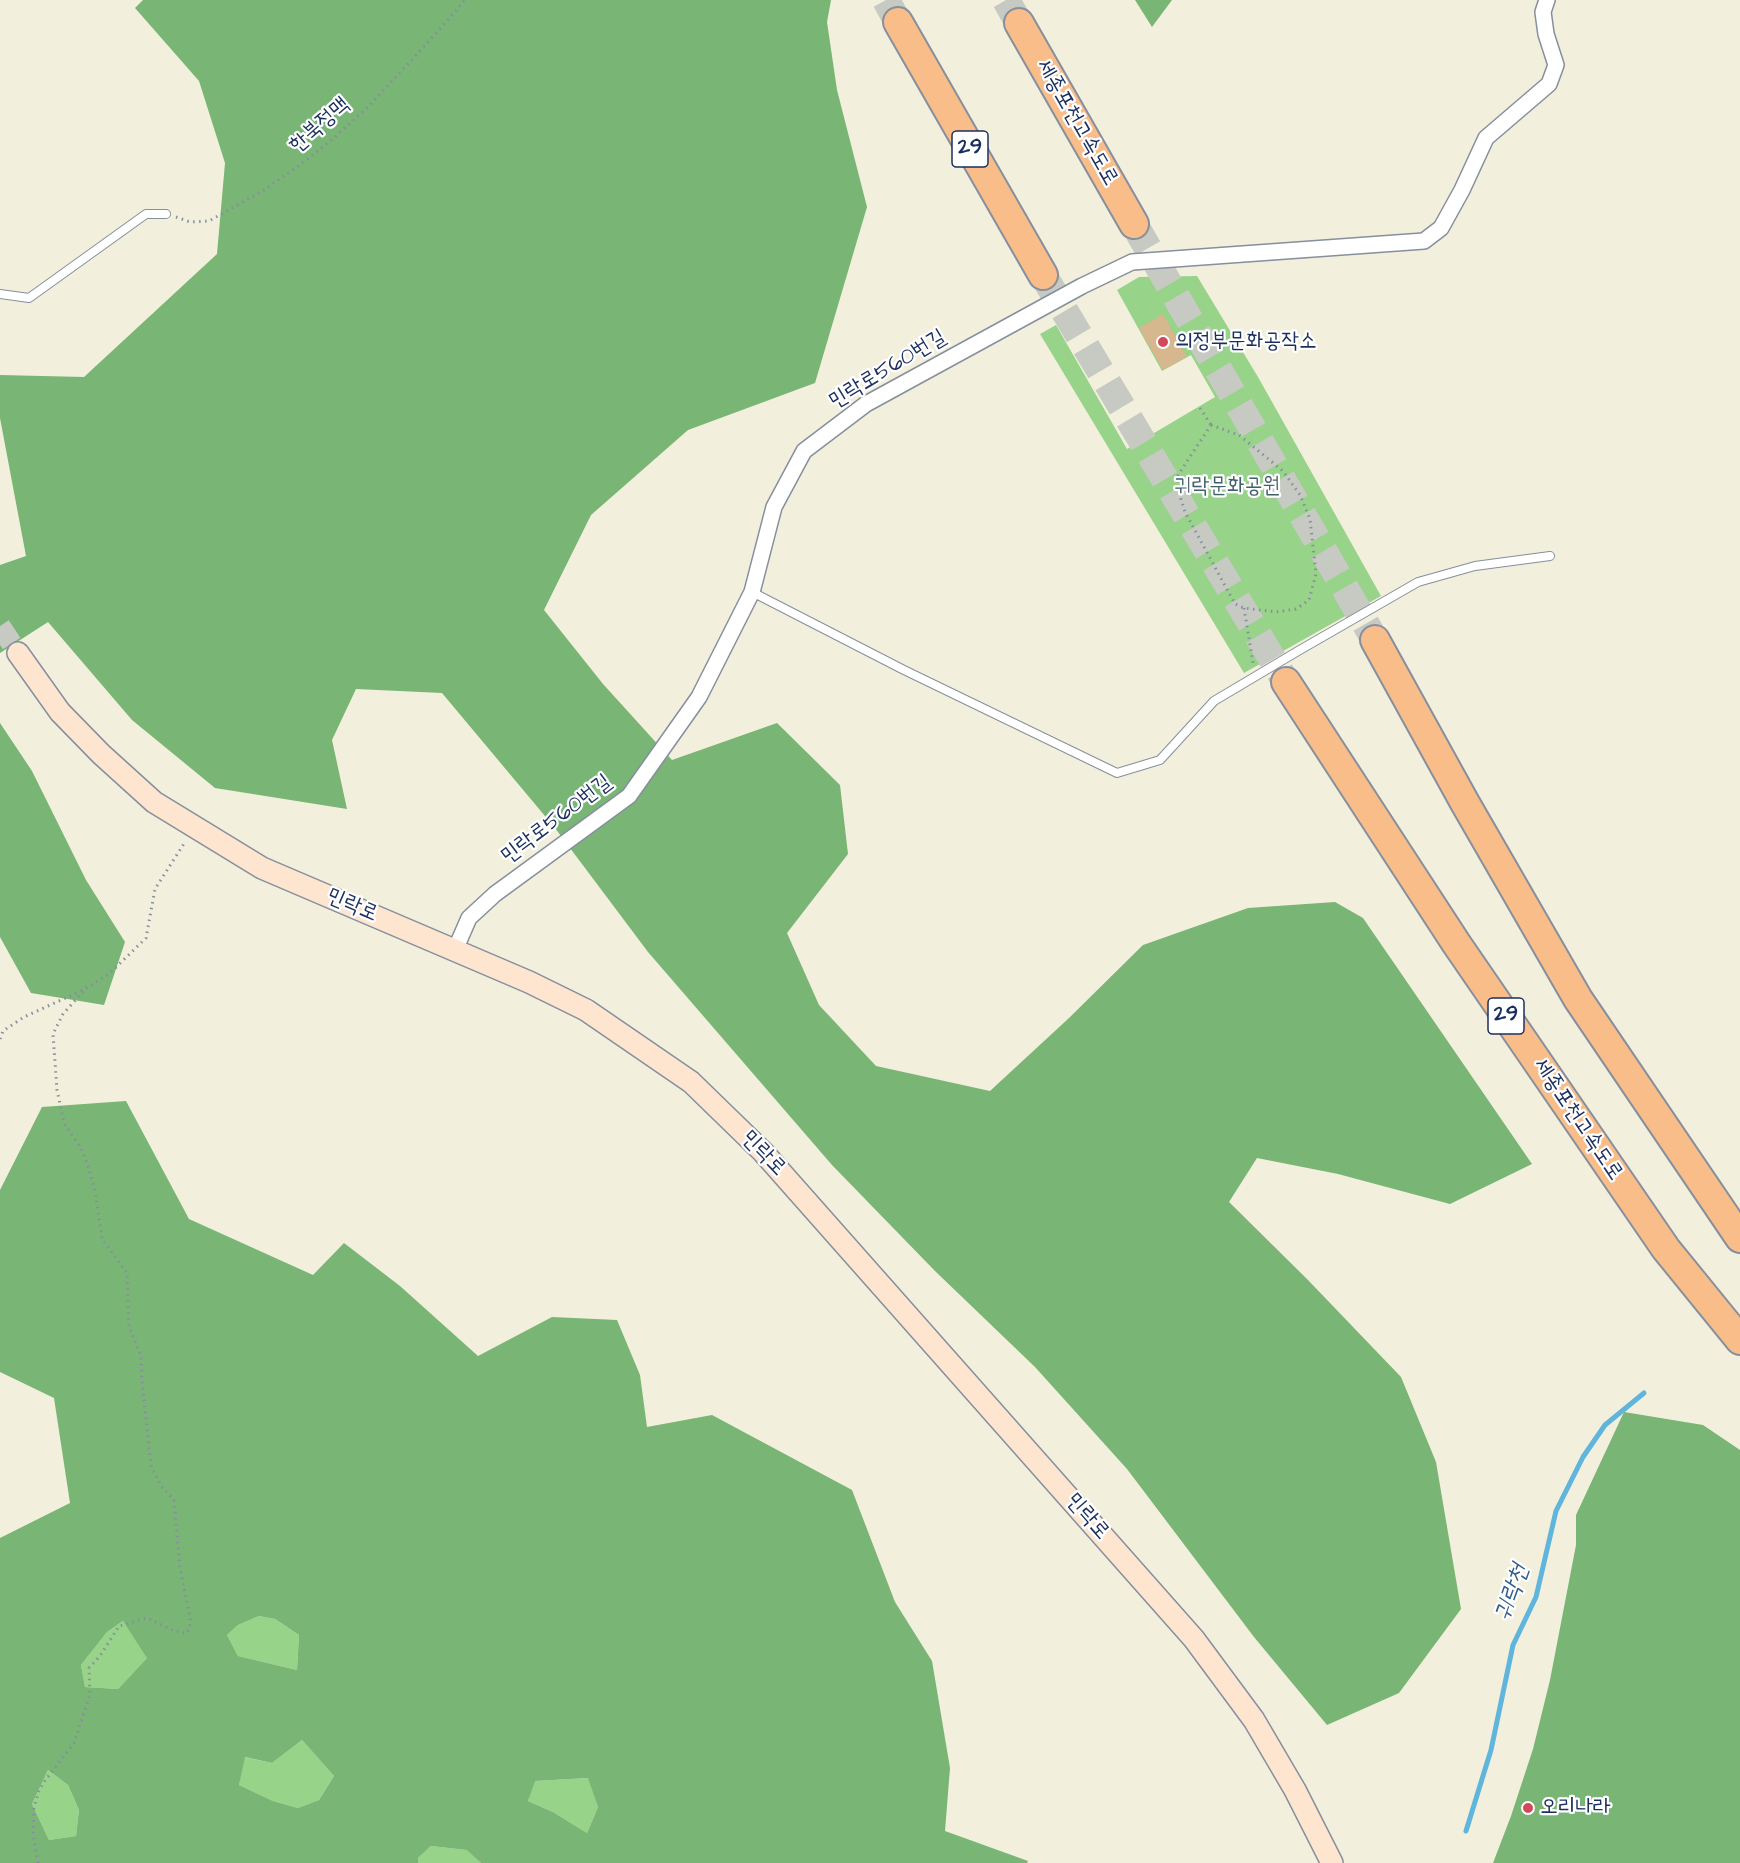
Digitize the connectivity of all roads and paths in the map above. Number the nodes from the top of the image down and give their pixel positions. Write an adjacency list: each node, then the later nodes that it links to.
1 (465, 0): 5 (path, 한북정맥)
2 (1547, 0): 12 (street, 민락로560번길)
3 (898, 22): 7 (highway, 29)
4 (1019, 23): 6 (highway, 세종포천고속도로)
5 (166, 214): 8 (lane)
6 (1134, 224)
7 (1042, 275)
8 (0, 294)
9 (1200, 408): 10 (path)
10 (1211, 425): 13 (path); 13 (path)
11 (1550, 556): 16 (lane)
12 (752, 592): 16 (lane); 19 (street, 민락로560번길)
13 (1244, 608): 16 (path)
14 (1375, 640): 23 (highway)
15 (18, 653): 18 (main road, 민락로)
16 (1256, 676)
17 (1286, 682): 24 (highway, 세종포천고속도로 / 29)
18 (195, 827): 19 (main road, 민락로); 20 (path)
19 (455, 950): 26 (main road, 민락로)
20 (87, 987): 21 (path); 25 (path)
21 (2, 1032): 22 (path)
22 (0, 1038)
23 (1740, 1238)
24 (1740, 1340)
25 (38, 1863)
26 (1332, 1863)

